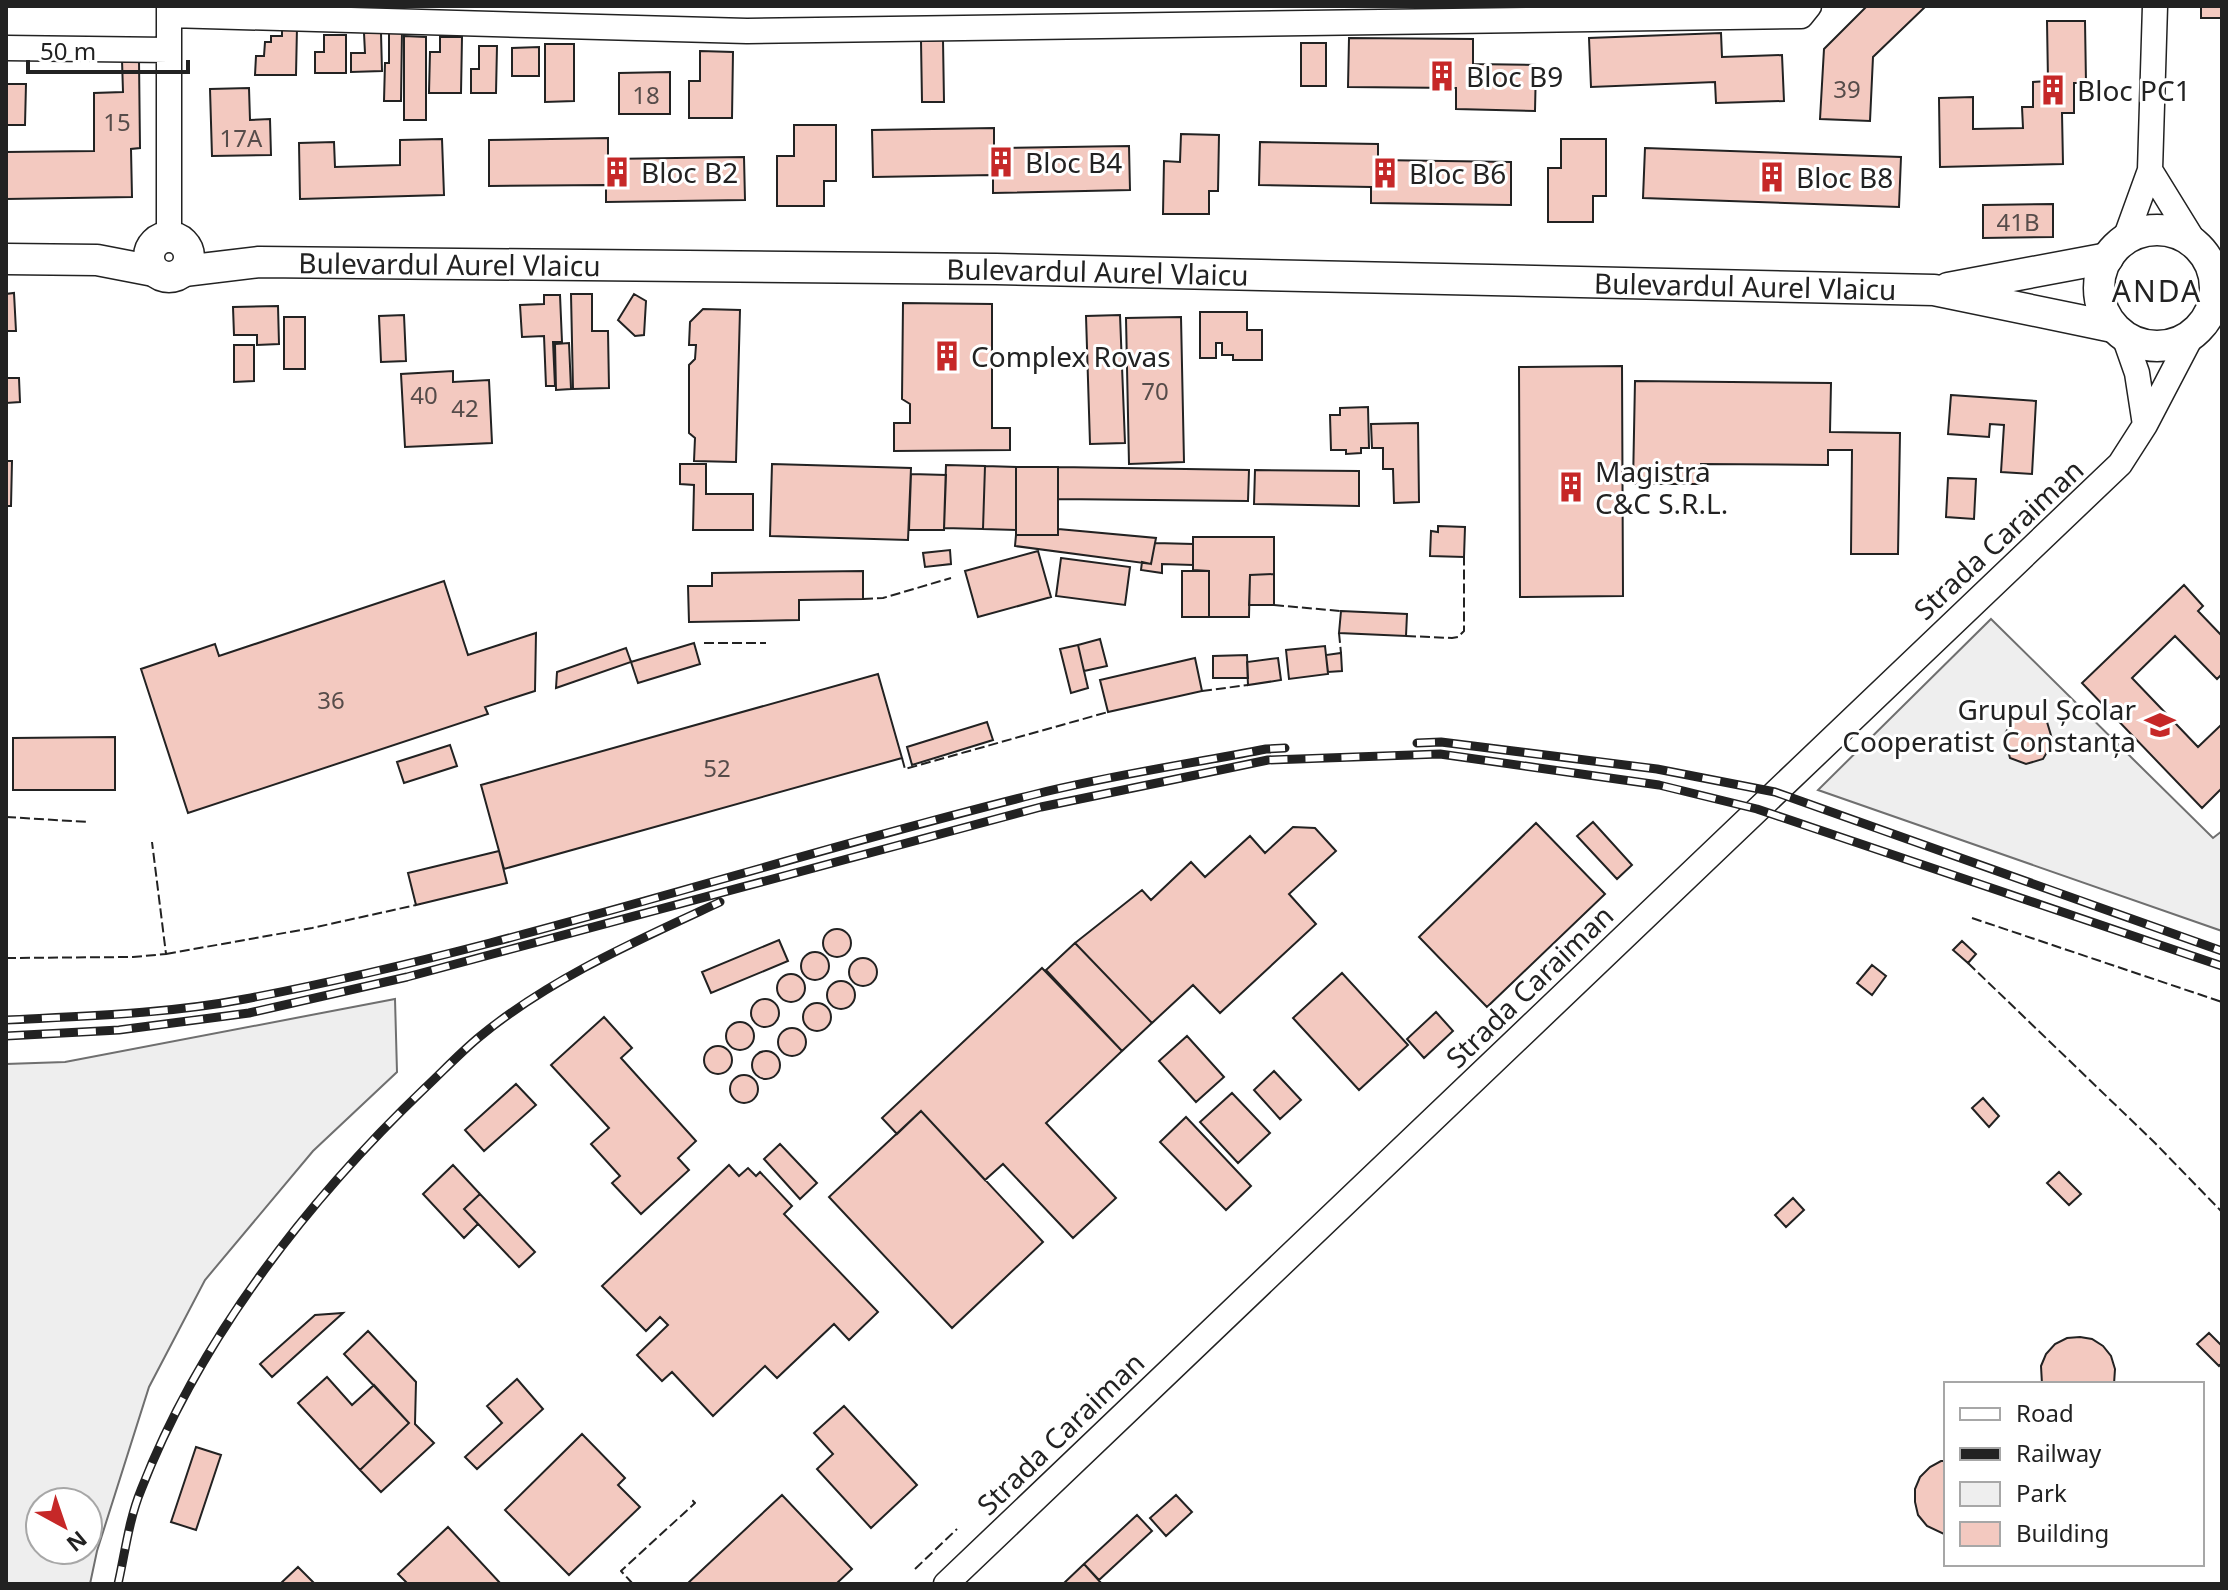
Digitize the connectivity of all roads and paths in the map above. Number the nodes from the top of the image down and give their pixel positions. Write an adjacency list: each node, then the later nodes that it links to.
1 (2155, 6): 7 (street)
2 (169, 11): 4 (street); 6 (street)
3 (1805, 11): 4 (street)
4 (1468, 14)
5 (6, 48): 6 (street)
6 (168, 50): 10 (street)
7 (2150, 170): 8 (street); 9 (street)
8 (2116, 249): 9 (main road); 12 (main road, Bulevardul Aurel Vlaicu); 14 (main road)
9 (2207, 251): 13 (main road)
10 (169, 254): 11 (main road, Bulevardul Aurel Vlaicu); 12 (main road, Bulevardul Aurel Vlaicu)
11 (6, 259)
12 (1934, 290): 14 (main road, Bulevardul Aurel Vlaicu)
13 (2207, 322): 14 (main road); 15 (street, Strada Caraiman)
14 (2118, 332): 15 (street)
15 (2145, 425): 16 (street, Strada Caraiman)
16 (946, 1584)

